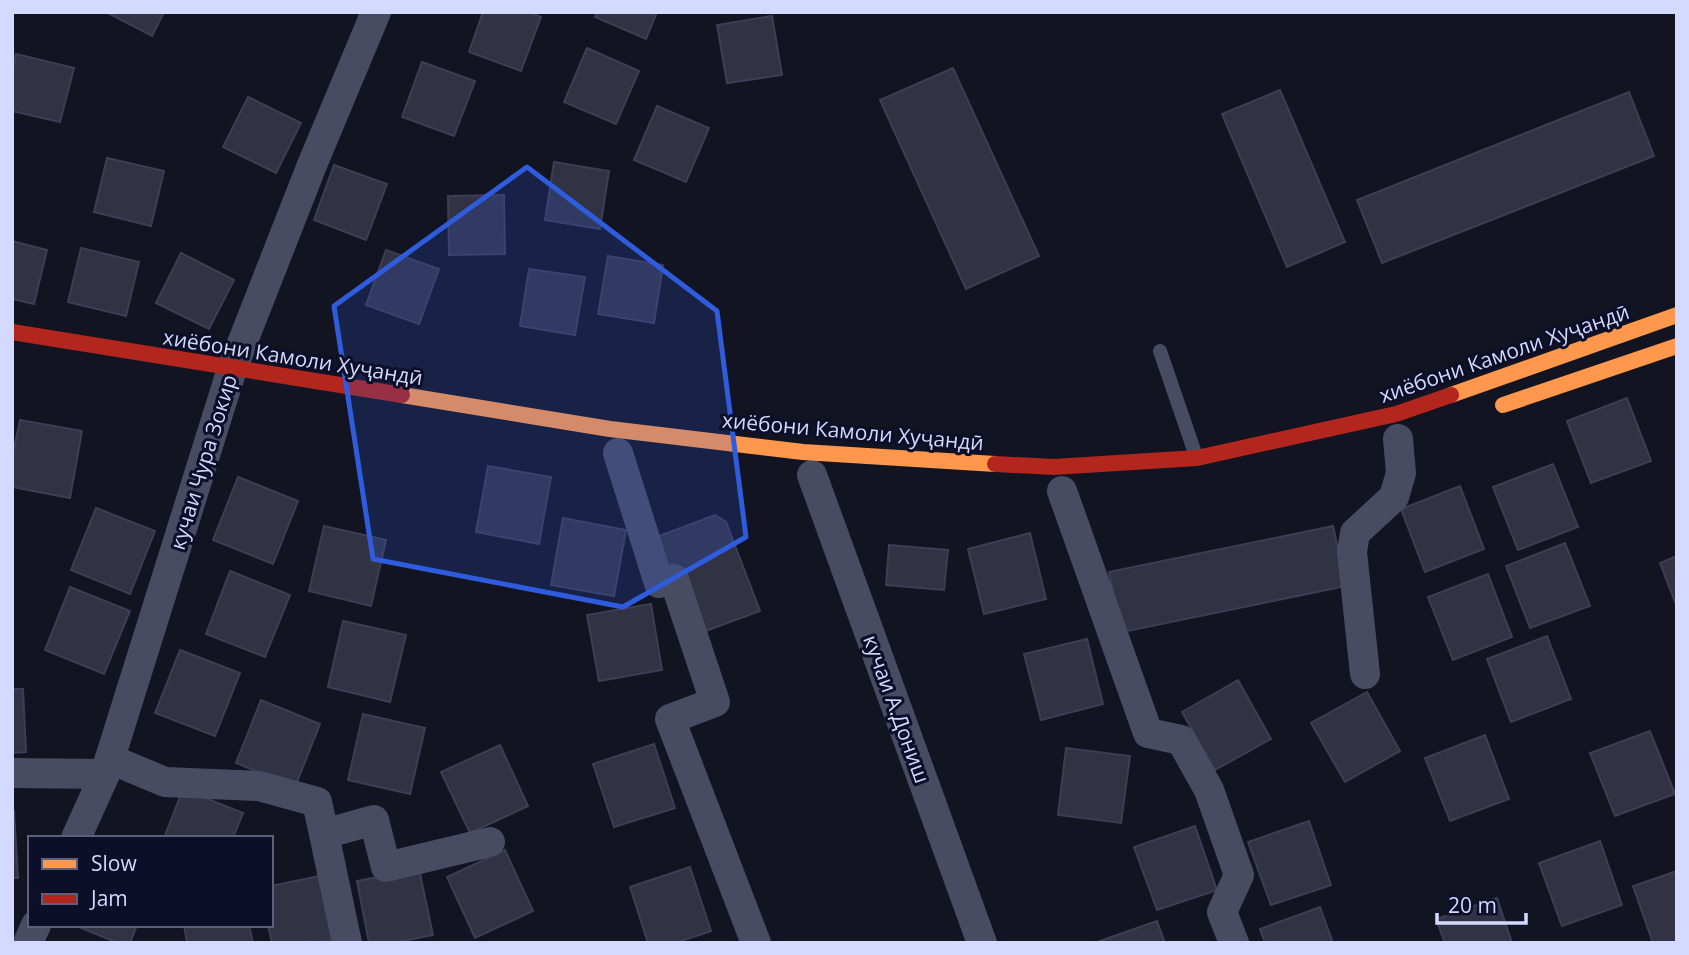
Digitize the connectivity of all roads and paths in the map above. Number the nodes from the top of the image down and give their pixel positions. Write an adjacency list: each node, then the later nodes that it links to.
1 (376, 12): 6 (street, кучаи Чура Зокир)
2 (1677, 315): 10 (main road, хиёбони Камоли Хуҷандӣ)
3 (12, 332): 6 (main road, хиёбони Камоли Хуҷандӣ)
4 (1677, 346): 7 (main road)
5 (1160, 351): 10 (lane)
6 (228, 384): 10 (main road, хиёбони Камоли Хуҷандӣ); 14 (street, кучаи Чура Зокир)
7 (1483, 412)
8 (1398, 439): 13 (street)
9 (618, 453): 22 (street)
10 (1197, 458)
11 (812, 474): 23 (street, кучаи А.Дониш)
12 (1062, 490): 24 (street)
13 (1365, 674)
14 (107, 767): 15 (street); 16 (street); 17 (street, кучаи Чура Зокир)
15 (12, 773)
16 (324, 834): 18 (street); 21 (street)
17 (77, 836)
18 (490, 842)
19 (35, 927): 20 (street)
20 (28, 943)
21 (347, 943)
22 (756, 943)
23 (982, 943)
24 (1234, 943)

